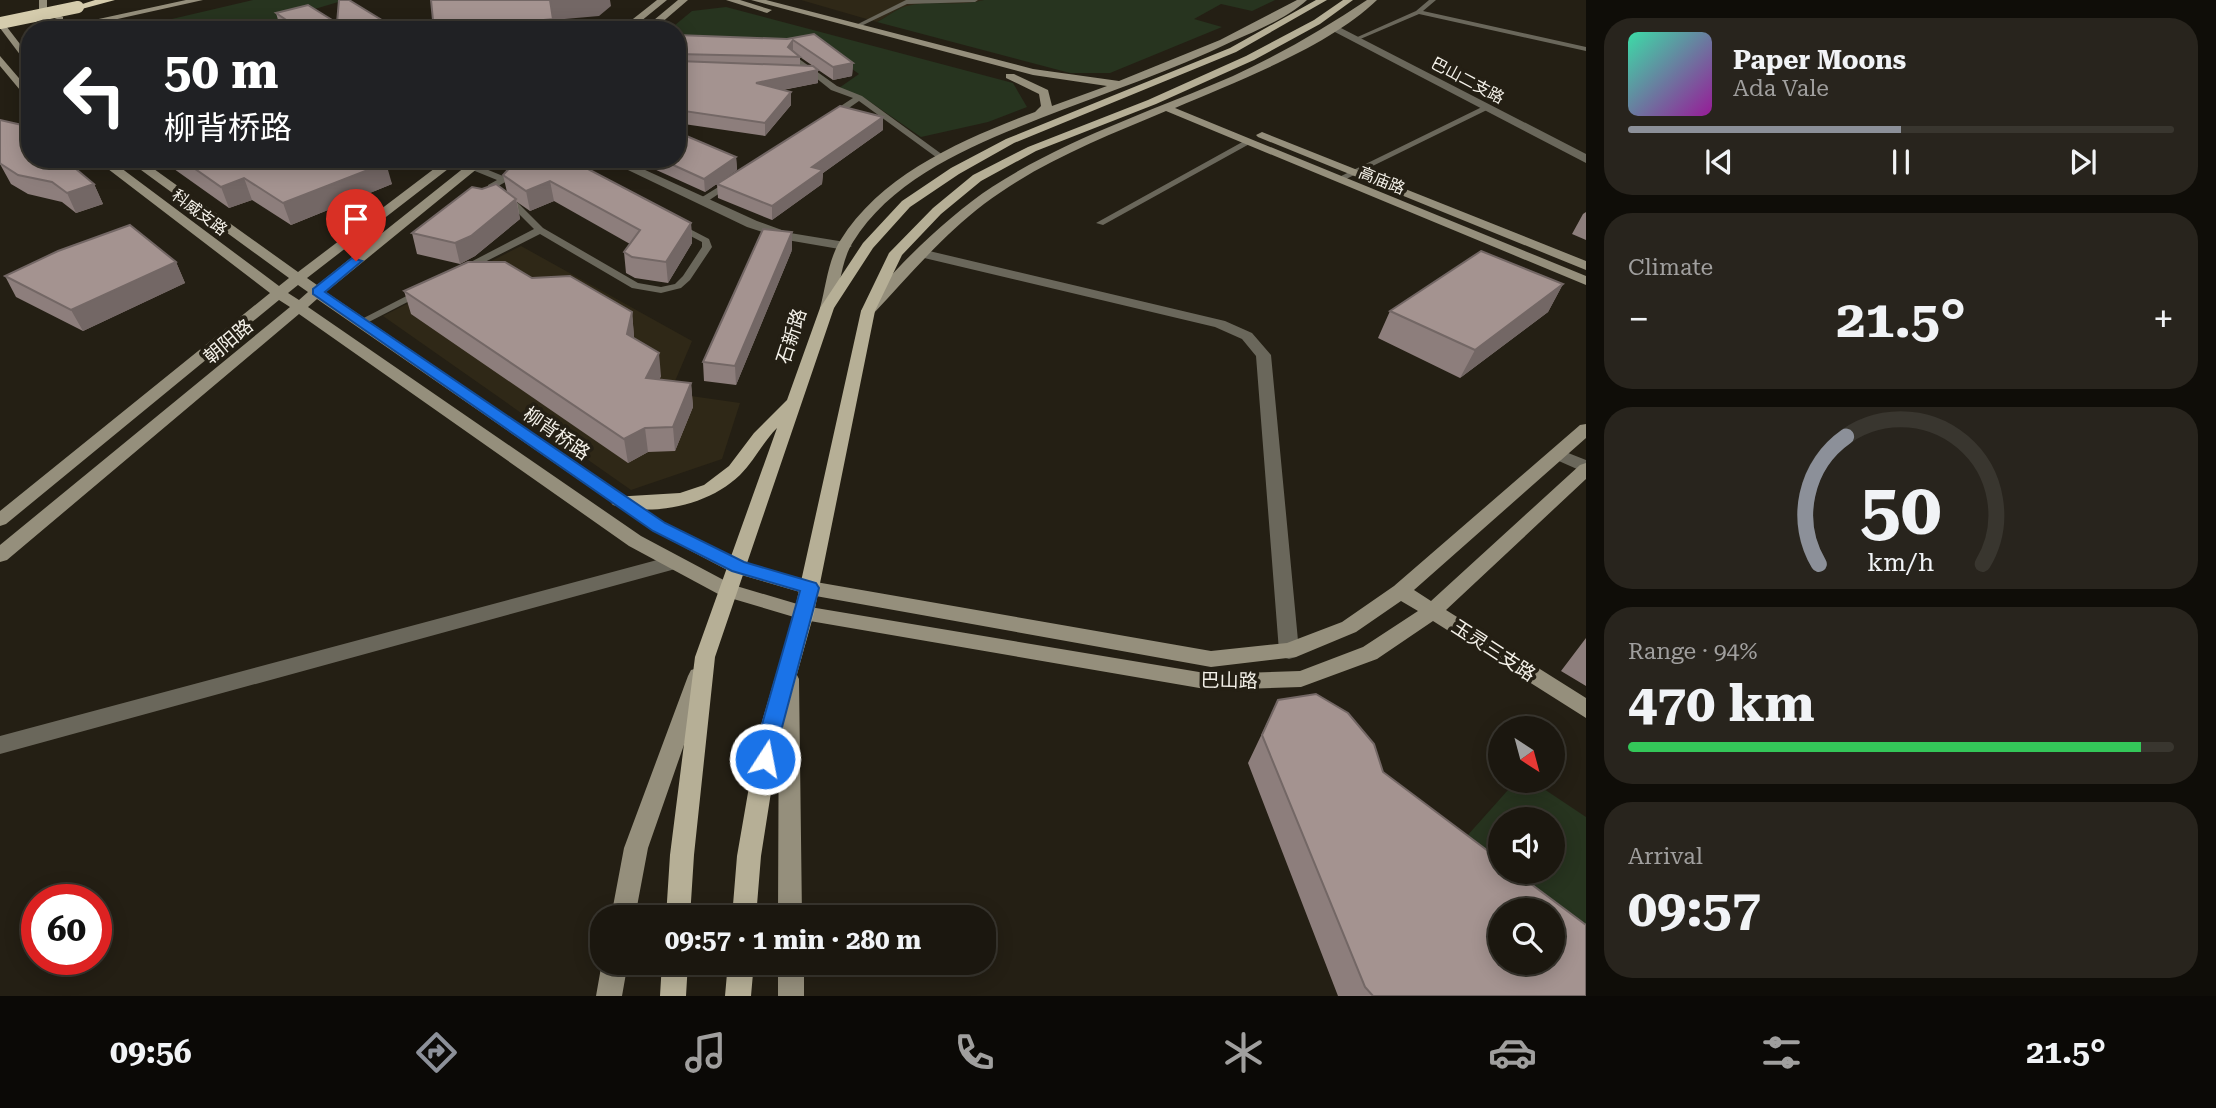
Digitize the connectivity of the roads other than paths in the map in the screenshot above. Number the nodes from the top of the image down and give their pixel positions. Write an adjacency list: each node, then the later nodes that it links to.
1 (43, 0): 17 (street)
2 (52, 0): 15 (highway)
3 (110, 0): 21 (highway, bridge)
4 (199, 0): 17 (street)
5 (684, 0): 20 (street)
6 (730, 0): 31 (street)
7 (755, 0): 22 (street)
8 (975, 0): 22 (lane)
9 (1303, 0): 35 (street)
10 (1323, 0): 71 (main road, 石新路)
11 (1349, 0): 72 (main road)
12 (1373, 0): 23 (street)
13 (1433, 0): 16 (lane)
14 (661, 1): 19 (street)
15 (0, 10)
16 (1418, 12): 25 (lane); 28 (lane)
17 (112, 18): 18 (street)
18 (97, 21)
19 (635, 21)
20 (658, 21)
21 (0, 22): 24 (street)
22 (857, 26): 32 (street)
23 (1336, 29): 25 (street, 巴山二支路); 38 (street)
24 (16, 37): 26 (street); 27 (street)
25 (1356, 39): 40 (street, 巴山二支路)
26 (0, 41)
27 (21, 47)
28 (1586, 49)
29 (793, 57): 34 (lane)
30 (0, 60): 36 (street)
31 (973, 64): 32 (street); 41 (street)
32 (1033, 72): 35 (street)
33 (801, 73): 34 (lane)
34 (815, 74): 37 (lane)
35 (1141, 76): 41 (street)
36 (21, 87)
37 (859, 98): 42 (lane); 45 (lane)
38 (1181, 102): 39 (street); 54 (street, 高庙路)
39 (1167, 108): 43 (street, 高庙路); 62 (street)
40 (1487, 108): 44 (street, 巴山二支路); 54 (lane)
41 (1037, 116): 45 (street)
42 (829, 118)
43 (1249, 142): 56 (street, 高庙路); 59 (lane)
44 (1583, 155)
45 (943, 158): 61 (street)
46 (113, 168): 69 (street, 科威支路)
47 (145, 168): 65 (street, 科威支路)
48 (442, 168): 65 (street, 朝阳路)
49 (472, 168): 68 (street, 朝阳路)
50 (486, 168): 55 (lane)
51 (524, 168): 55 (lane)
52 (566, 168): 60 (lane)
53 (630, 168): 58 (street)
54 (1354, 172): 56 (lane); 63 (street, 高庙路)
55 (502, 179): 60 (lane)
56 (1339, 179): 66 (street, 高庙路)
57 (736, 180): 58 (lane)
58 (702, 201): 61 (street)
59 (1100, 223)
60 (540, 230): 64 (lane)
61 (845, 246): 71 (street)
62 (925, 254): 72 (street); 88 (street)
63 (1586, 266)
64 (457, 273)
65 (298, 278): 68 (street, 柳背桥路); 69 (street, 朝阳路)
66 (1586, 281)
67 (433, 285): 73 (lane)
68 (317, 292): 70 (street, 朝阳路); 73 (street, 柳背桥路)
69 (279, 293): 70 (street); 79 (street, 朝阳路)
70 (300, 306): 80 (street, 朝阳路); 81 (street)
71 (827, 308): 74 (main road, 石新路)
72 (868, 312): 83 (main road)
73 (361, 322): 78 (street, 柳背桥路)
74 (797, 399): 78 (main road); 82 (main road, 石新路)
75 (1586, 429): 76 (street, 巴山路)
76 (1558, 454): 77 (street); 85 (street, 巴山路)
77 (1586, 468): 86 (street, 巴山路)
78 (619, 501): 82 (street, 柳背桥路)
79 (0, 520)
80 (0, 555)
81 (673, 564): 84 (street); 92 (street)
82 (738, 567): 83 (street, 柳背桥路); 84 (main road, 石新路)
83 (810, 588): 87 (main road); 88 (street, 巴山路)
84 (727, 590): 87 (street); 89 (main road, 石新路)
85 (1401, 591): 86 (street, 玉灵三支路); 88 (street, 巴山路)
86 (1433, 611): 87 (street, 巴山路); 91 (street, 玉灵三支路)
87 (804, 613): 90 (main road)
88 (1289, 651)
89 (705, 656): 93 (street); 94 (main road, 石新路)
90 (789, 665): 95 (main road); 96 (street)
91 (1586, 709)
92 (0, 745)
93 (625, 905)
94 (679, 905)
95 (745, 905)
96 (790, 905)
97 (613, 975): 101 (street)
98 (674, 975): 102 (main road)
99 (740, 975): 103 (main road)
100 (791, 975): 104 (street)
101 (609, 996)
102 (673, 996)
103 (738, 996)
104 (791, 996)

